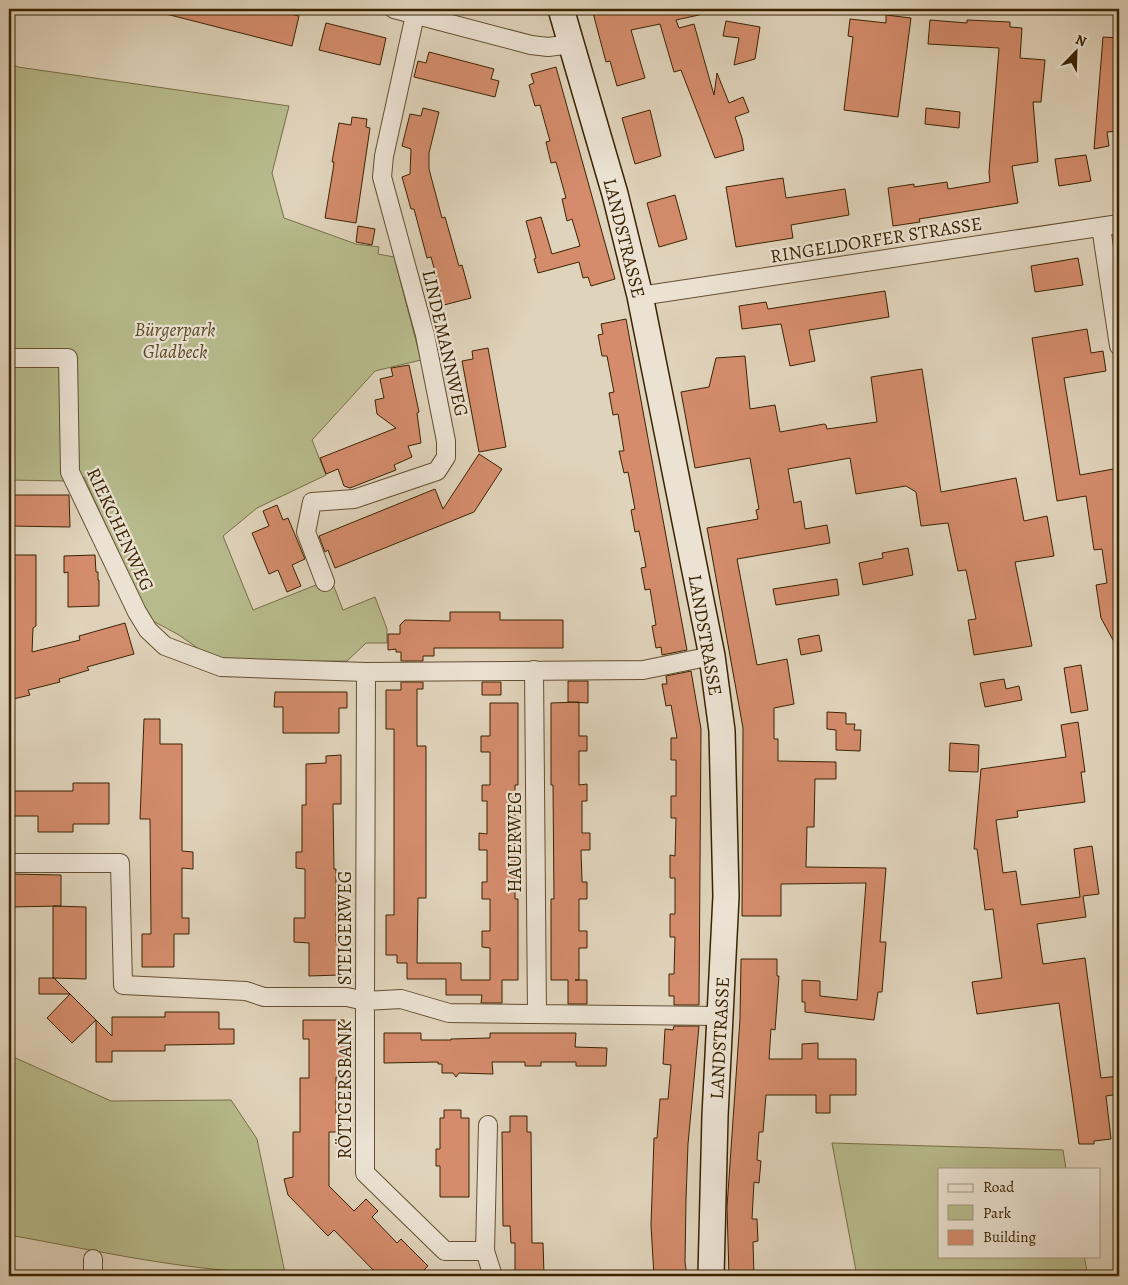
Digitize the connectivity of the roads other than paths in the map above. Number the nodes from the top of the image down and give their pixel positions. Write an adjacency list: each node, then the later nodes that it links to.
1 (394, 9): 3 (street)
2 (561, 9): 4 (street, LANDSTRASSE)
3 (415, 15): 4 (street); 10 (street, LINDEMANNWEG)
4 (572, 44): 7 (street, LANDSTRASSE)
5 (1119, 224): 6 (street, RINGELDORFER STRASSE)
6 (1101, 227): 7 (street, RINGELDORFER STRASSE); 8 (street)
7 (640, 296): 11 (street, LANDSTRASSE)
8 (1119, 346)
9 (9, 358): 13 (street, RIEKCHENWEG)
10 (325, 582)
11 (712, 656): 12 (street); 17 (street, LANDSTRASSE)
12 (534, 670): 13 (street); 16 (street, HAUERWEG)
13 (366, 672): 15 (street, STEIGERWEG)
14 (9, 863): 15 (street, STEIGERWEG)
15 (365, 1001): 16 (street, RÖTTGERSBANK); 19 (street, RÖTTGERSBANK)
16 (537, 1014): 17 (street, RÖTTGERSBANK)
17 (720, 1016): 23 (street, LANDSTRASSE)
18 (488, 1125): 19 (street)
19 (485, 1251): 22 (street)
20 (93, 1259): 21 (street)
21 (93, 1276)
22 (493, 1276)
23 (711, 1276)

